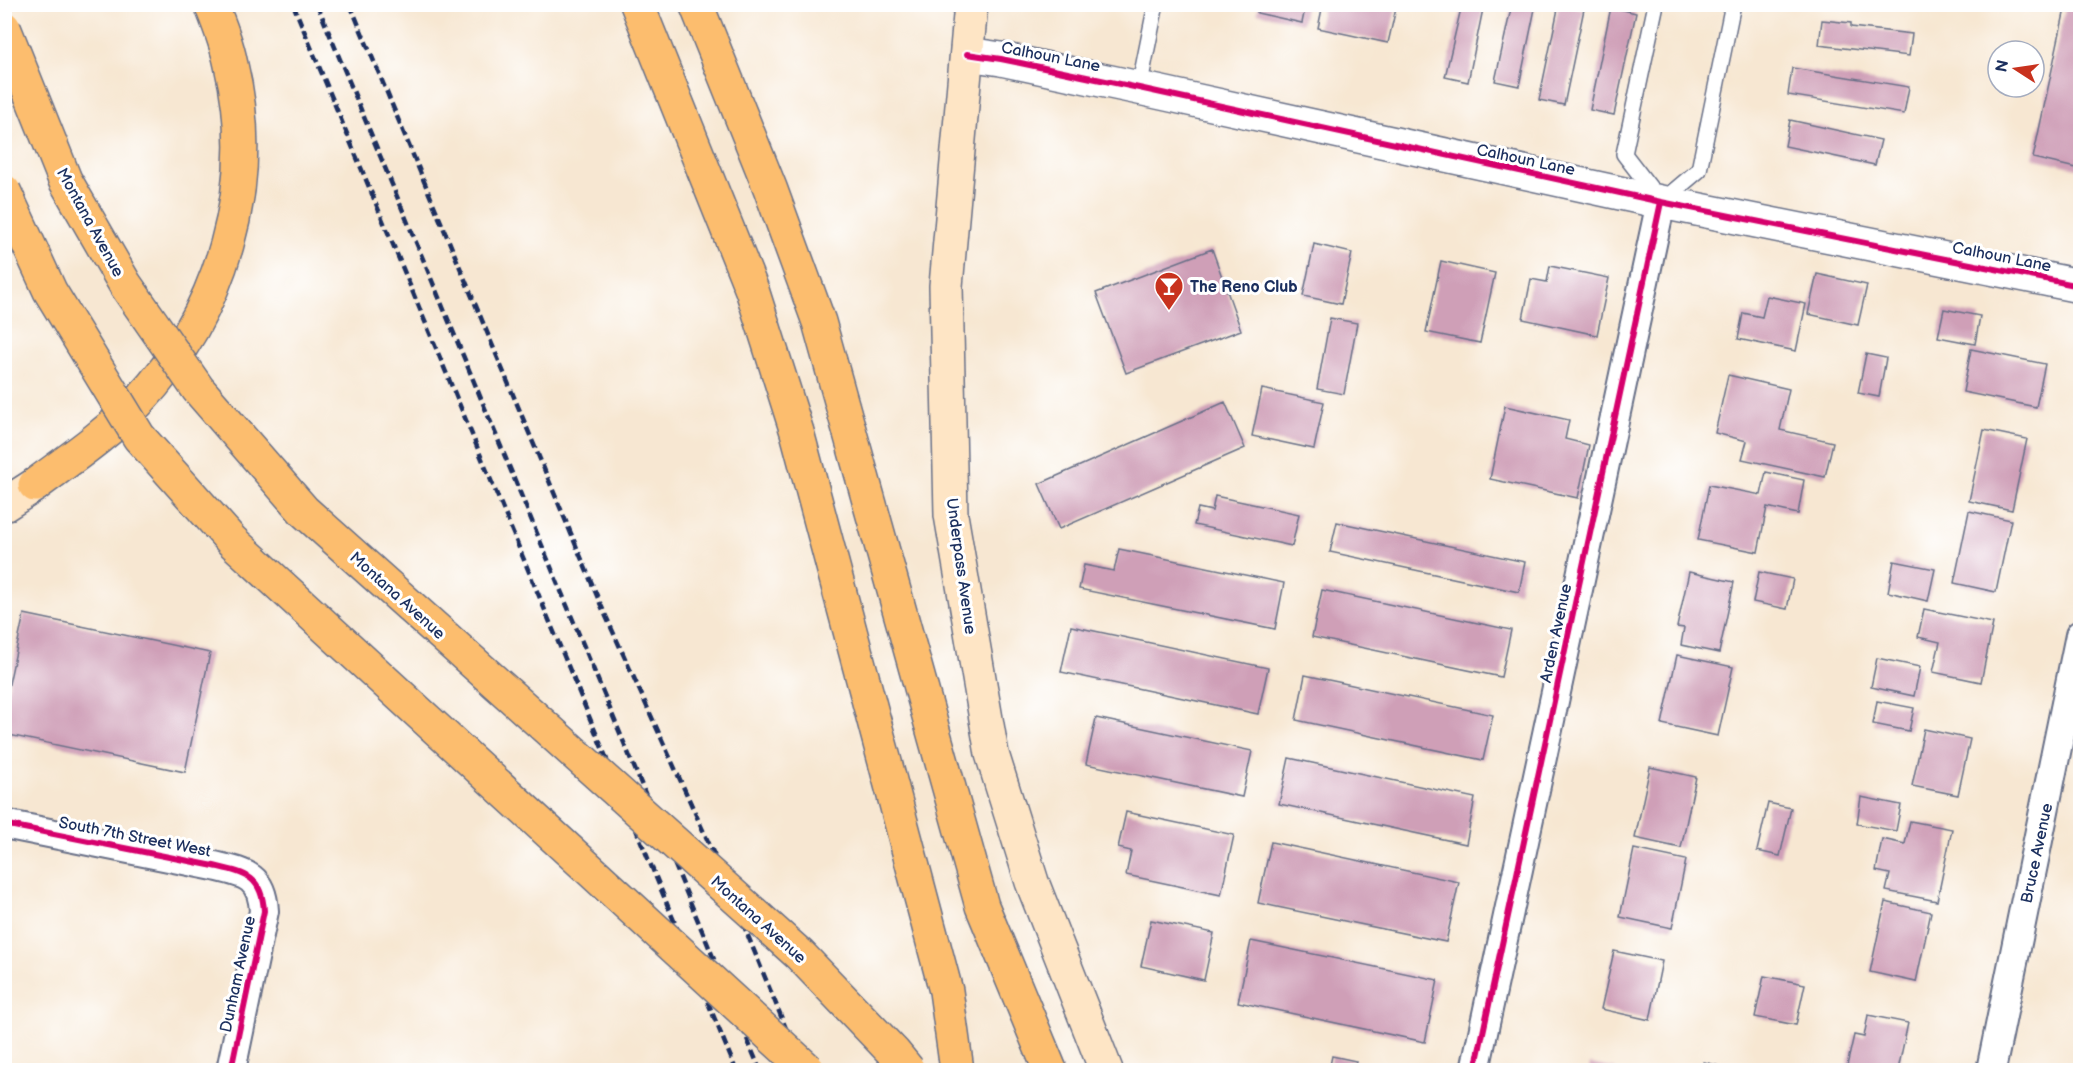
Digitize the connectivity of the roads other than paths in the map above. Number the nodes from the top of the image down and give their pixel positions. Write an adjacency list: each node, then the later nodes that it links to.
1 (211, 4): 14 (main road)
2 (637, 4): 21 (main road)
3 (696, 4): 22 (main road)
4 (971, 4): 9 (main road, Underpass Avenue)
5 (1156, 4): 10 (lane)
6 (1656, 4): 12 (lane)
7 (1733, 4): 12 (lane)
8 (4, 28): 20 (main road, Montana Avenue, bridge)
9 (967, 54): 10 (street, Calhoun Lane); 23 (main road, Underpass Avenue)
10 (1139, 88): 12 (street, Calhoun Lane)
11 (4, 192): 19 (main road, bridge)
12 (1661, 202): 13 (street, Calhoun Lane); 24 (street, Arden Avenue)
13 (2080, 286)
14 (4, 505)
15 (2080, 635): 25 (street, Bruce Avenue)
16 (4, 824): 17 (street, South 7th Street West)
17 (256, 883): 18 (street, Dunham Avenue)
18 (231, 1071)
19 (808, 1071)
20 (908, 1071)
21 (957, 1071)
22 (1050, 1071)
23 (1106, 1071)
24 (1476, 1071)
25 (1991, 1071)

